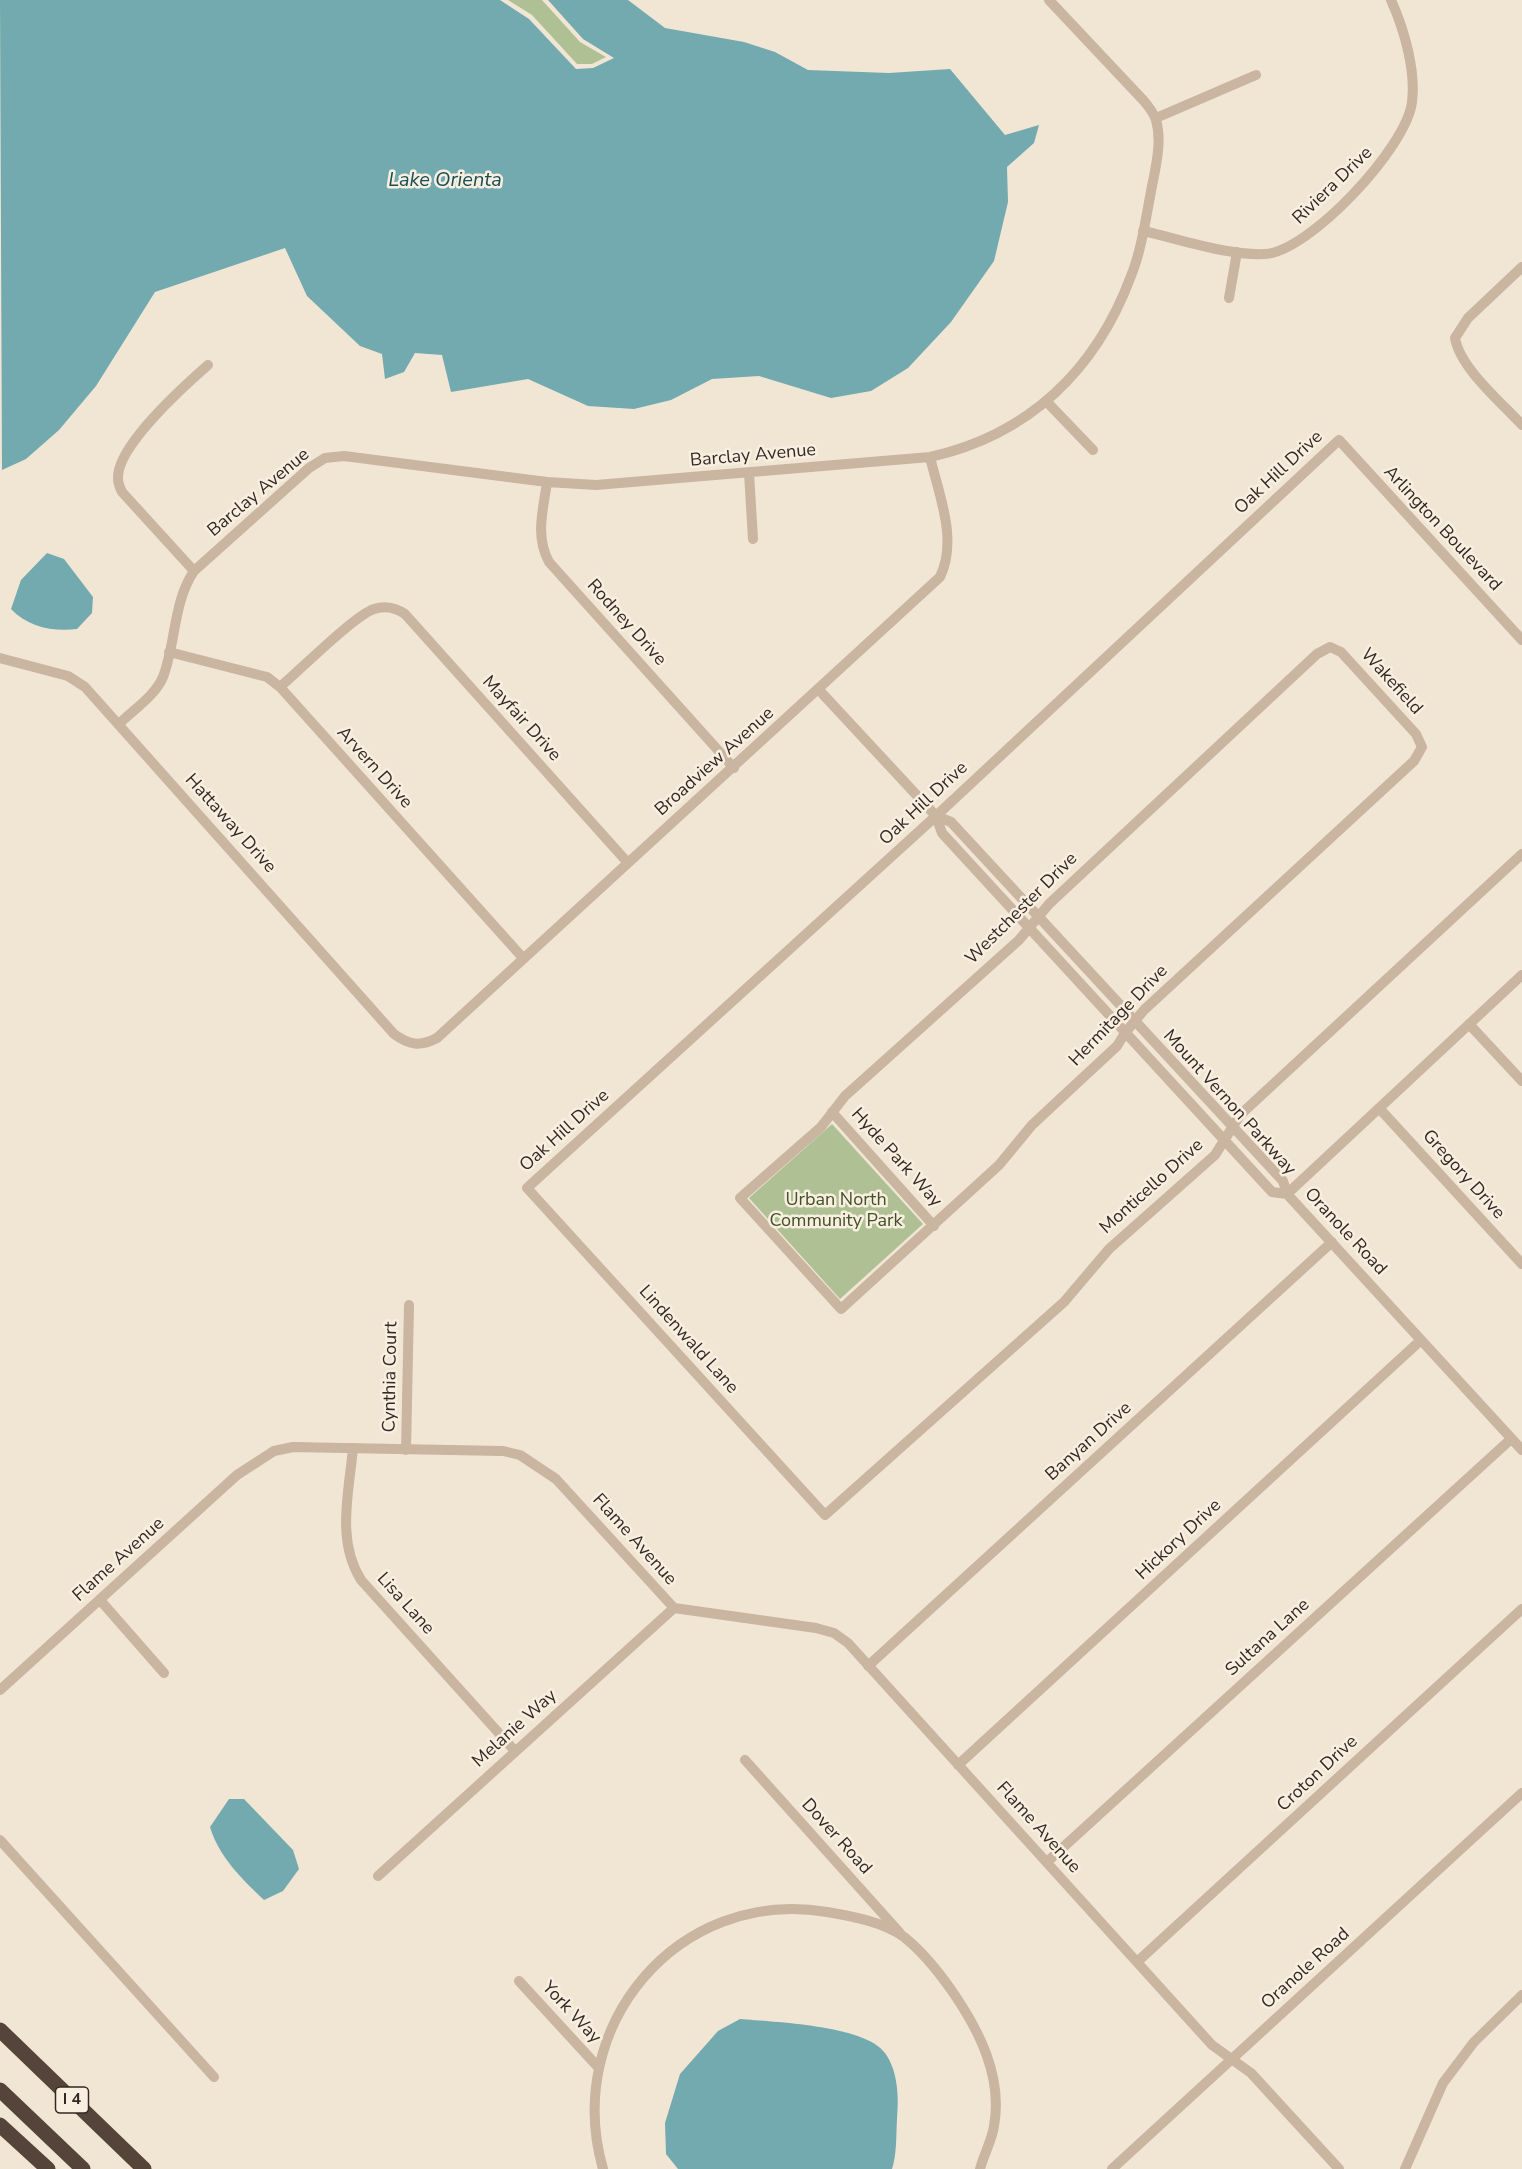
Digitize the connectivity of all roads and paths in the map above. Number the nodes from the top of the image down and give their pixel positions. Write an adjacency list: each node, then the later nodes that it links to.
1 (1049, 0): 4 (street)
2 (1391, 0): 6 (street, Riviera Drive)
3 (1256, 75): 4 (street)
4 (1156, 118): 5 (street, Barclay Avenue)
5 (1143, 231): 6 (street, Riviera Drive); 10 (street, Barclay Avenue)
6 (1237, 252): 8 (street)
7 (1522, 267): 11 (street)
8 (1229, 298)
9 (207, 365): 18 (street)
10 (1046, 401): 13 (street); 14 (street, Barclay Avenue)
11 (1522, 425)
12 (1339, 440): 19 (street, Arlington Boulevard); 28 (street, Oak Hill Drive)
13 (1093, 450)
14 (930, 457): 15 (street, Barclay Avenue); 24 (street, Broadview Avenue)
15 (748, 473): 16 (street, Barclay Avenue); 17 (street)
16 (547, 482): 18 (street, Barclay Avenue); 27 (street, Rodney Drive)
17 (753, 539)
18 (194, 571): 21 (street, Barclay Avenue)
19 (1522, 640)
20 (1330, 647): 26 (street, Wakefield); 31 (street, Westchester Drive)
21 (169, 651): 23 (street, Arvern Drive); 25 (street, Barclay Avenue)
22 (0, 658): 25 (street, Hattaway Drive)
23 (280, 687): 30 (street, Mayfair Drive); 33 (street, Arvern Drive)
24 (819, 690): 27 (street, Broadview Avenue); 28 (street, Mount Vernon Parkway)
25 (118, 724): 38 (street, Hattaway Drive)
26 (1422, 747): 35 (street, Hermitage Drive)
27 (734, 768): 30 (street, Broadview Avenue)
28 (936, 816): 31 (street, Mount Vernon Parkway); 32 (street, Mount Vernon Parkway); 44 (street, Oak Hill Drive)
29 (1522, 854): 42 (street, Monticello Drive)
30 (628, 863): 33 (street, Broadview Avenue)
31 (1038, 917): 32 (street, Westchester Drive); 35 (street, Mount Vernon Parkway)
32 (1029, 926): 37 (street, Mount Vernon Parkway); 41 (street, Westchester Drive)
33 (523, 958): 38 (street, Broadview Avenue)
34 (1522, 975): 36 (street, Oranole Road)
35 (1134, 1022): 37 (street, Hermitage Drive); 42 (street, Mount Vernon Parkway)
36 (1469, 1024): 39 (street); 40 (street, Oranole Road)
37 (1125, 1033): 43 (street, Mount Vernon Parkway); 46 (street, Hermitage Drive)
38 (415, 1045)
39 (1522, 1081)
40 (1379, 1108): 45 (street, Oranole Road); 48 (street, Gregory Drive)
41 (832, 1112): 46 (street, Hyde Park Way); 50 (street, Westchester Drive)
42 (1231, 1128): 43 (street, Monticello Drive); 45 (street, Mount Vernon Parkway)
43 (1224, 1139): 45 (street, Mount Vernon Parkway); 56 (street, Monticello Drive)
44 (527, 1188): 56 (street, Lindenwald Lane)
45 (1287, 1194): 47 (street, Oranole Road)
46 (934, 1226): 50 (street, Hermitage Drive)
47 (1332, 1242): 51 (street, Oranole Road); 60 (street, Banyan Drive)
48 (1522, 1264)
49 (409, 1305): 54 (street, Cynthia Court)
50 (841, 1309)
51 (1421, 1340): 52 (street, Oranole Road); 65 (street, Hickory Drive)
52 (1511, 1439): 55 (street, Oranole Road); 68 (street, Sultana Lane)
53 (353, 1448): 54 (street, Flame Avenue); 57 (street, Flame Avenue); 63 (street, Lisa Lane)
54 (406, 1450): 58 (street, Flame Avenue)
55 (1522, 1450)
56 (825, 1515)
57 (100, 1600): 61 (street); 62 (street, Flame Avenue)
58 (674, 1608): 60 (street, Flame Avenue); 63 (street, Melanie Way)
59 (1522, 1610): 71 (street, Croton Drive)
60 (868, 1666): 65 (street, Flame Avenue)
61 (164, 1673)
62 (0, 1690)
63 (515, 1751): 69 (street, Melanie Way)
64 (746, 1760): 70 (street, Dover Road)
65 (958, 1765): 68 (street, Flame Avenue)
66 (1522, 1793): 75 (street, Oranole Road)
67 (0, 1840): 77 (street)
68 (1047, 1862): 71 (street, Flame Avenue)
69 (378, 1876)
70 (902, 1935): 76 (street); 84 (street, Dover Road)
71 (1137, 1962): 75 (street, Flame Avenue)
72 (519, 1981): 76 (street, York Way)
73 (1522, 1995): 87 (street)
74 (0, 2030): 82 (highway, I 4)
75 (1231, 2059): 85 (street, Oranole Road); 86 (street, Flame Avenue)
76 (598, 2067): 83 (street)
77 (214, 2077)
78 (3, 2092): 81 (highway)
79 (0, 2125): 80 (highway)
80 (48, 2169)
81 (83, 2169)
82 (144, 2169)
83 (603, 2169)
84 (980, 2169)
85 (1112, 2169)
86 (1339, 2169)
87 (1405, 2169)

